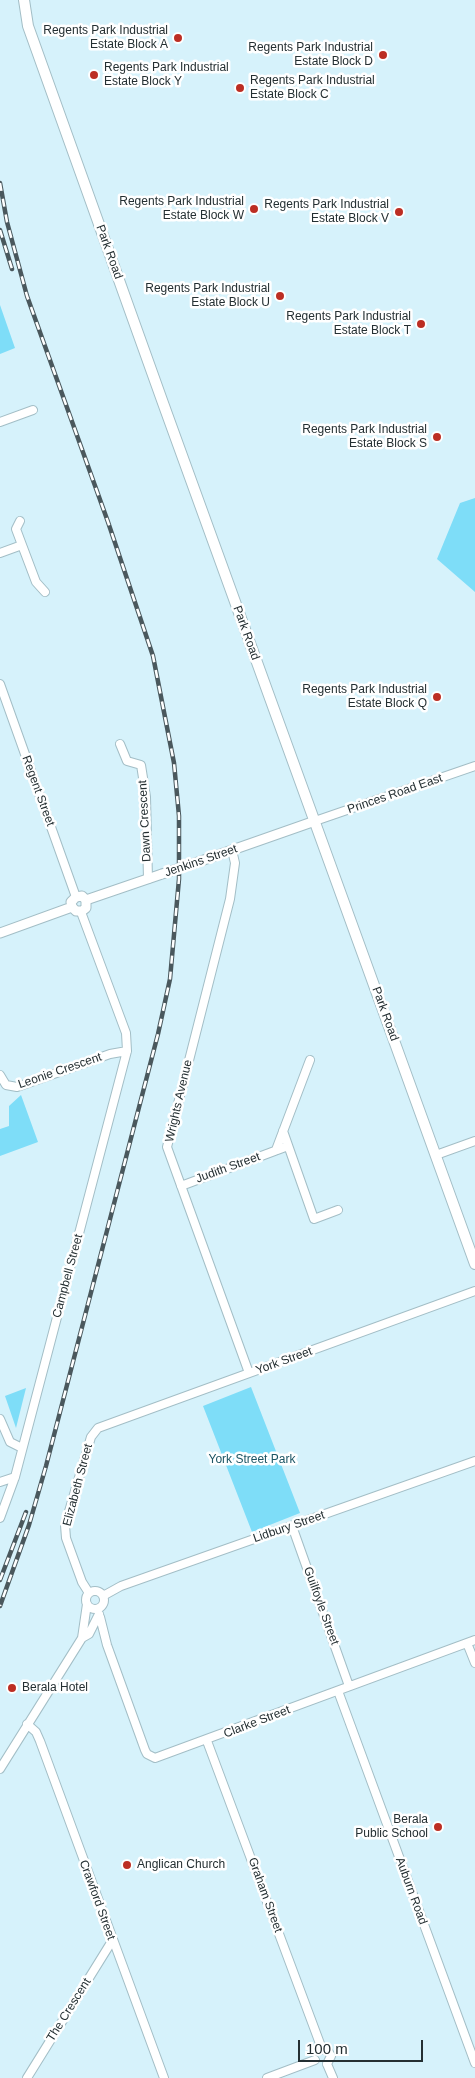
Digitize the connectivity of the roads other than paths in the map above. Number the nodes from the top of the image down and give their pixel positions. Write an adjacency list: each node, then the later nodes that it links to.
1 (24, 0): 11 (main road, Park Road)
2 (33, 410): 3 (street)
3 (0, 422)
4 (20, 521): 5 (street)
5 (22, 545): 6 (street); 7 (street)
6 (0, 553)
7 (45, 592)
8 (0, 684): 14 (street, Regent Street)
9 (120, 744): 13 (street, Dawn Crescent)
10 (475, 766): 11 (street, Princes Road East)
11 (316, 822): 12 (street, Jenkins Street); 26 (main road, Park Road)
12 (232, 850): 13 (street, Jenkins Street, bridge); 27 (street, Wrights Avenue)
13 (148, 879): 15 (street, Jenkins Street)
14 (76, 897): 15 (street); 16 (street)
15 (86, 900): 17 (street)
16 (72, 907): 17 (street); 18 (street)
17 (81, 912): 19 (street, Campbell Street)
18 (0, 933)
19 (127, 1051): 21 (street, Leonie Crescent); 34 (street, Campbell Street)
20 (310, 1060): 22 (street, Judith Street)
21 (0, 1075)
22 (283, 1131): 24 (street); 25 (street, Judith Street)
23 (475, 1141): 26 (street)
24 (288, 1146): 25 (street, Judith Street); 28 (street)
25 (276, 1150): 27 (street, Judith Street)
26 (436, 1155): 29 (main road, Park Road)
27 (180, 1186): 31 (street, Wrights Avenue)
28 (338, 1210)
29 (475, 1264)
30 (475, 1291): 31 (street, York Street)
31 (249, 1373): 33 (street, York Street)
32 (0, 1419): 34 (street)
33 (93, 1432): 40 (street, Elizabeth Street)
34 (22, 1448): 36 (street, Campbell Street)
35 (475, 1461): 39 (street, Lidbury Street)
36 (15, 1477): 37 (street); 38 (street, Campbell Street)
37 (0, 1482)
38 (0, 1518)
39 (292, 1526): 41 (street, Lidbury Street); 48 (street, Guilfoyle Street)
40 (89, 1593): 41 (street); 42 (street)
41 (103, 1596): 43 (street)
42 (87, 1604): 43 (street); 44 (street)
43 (99, 1613): 44 (street); 46 (street, Clarke Street)
44 (85, 1636): 46 (street); 50 (street)
45 (471, 1642): 47 (street); 48 (street, Clarke Street)
46 (107, 1645): 51 (street, Clarke Street)
47 (475, 1663)
48 (350, 1686): 49 (street, Clarke Street)
49 (338, 1691): 51 (street, Clarke Street); 56 (street, Auburn Road)
50 (27, 1724): 52 (street); 53 (street, Crawford Street)
51 (207, 1741): 54 (street, Graham Street)
52 (0, 1769)
53 (112, 1941): 58 (street, The Crescent); 59 (street, Crawford Street)
54 (322, 2049): 55 (street); 57 (street)
55 (315, 2060): 57 (street); 60 (street)
56 (475, 2063)
57 (327, 2064): 61 (street)
58 (27, 2078)
59 (164, 2078)
60 (267, 2078)
61 (332, 2078)

